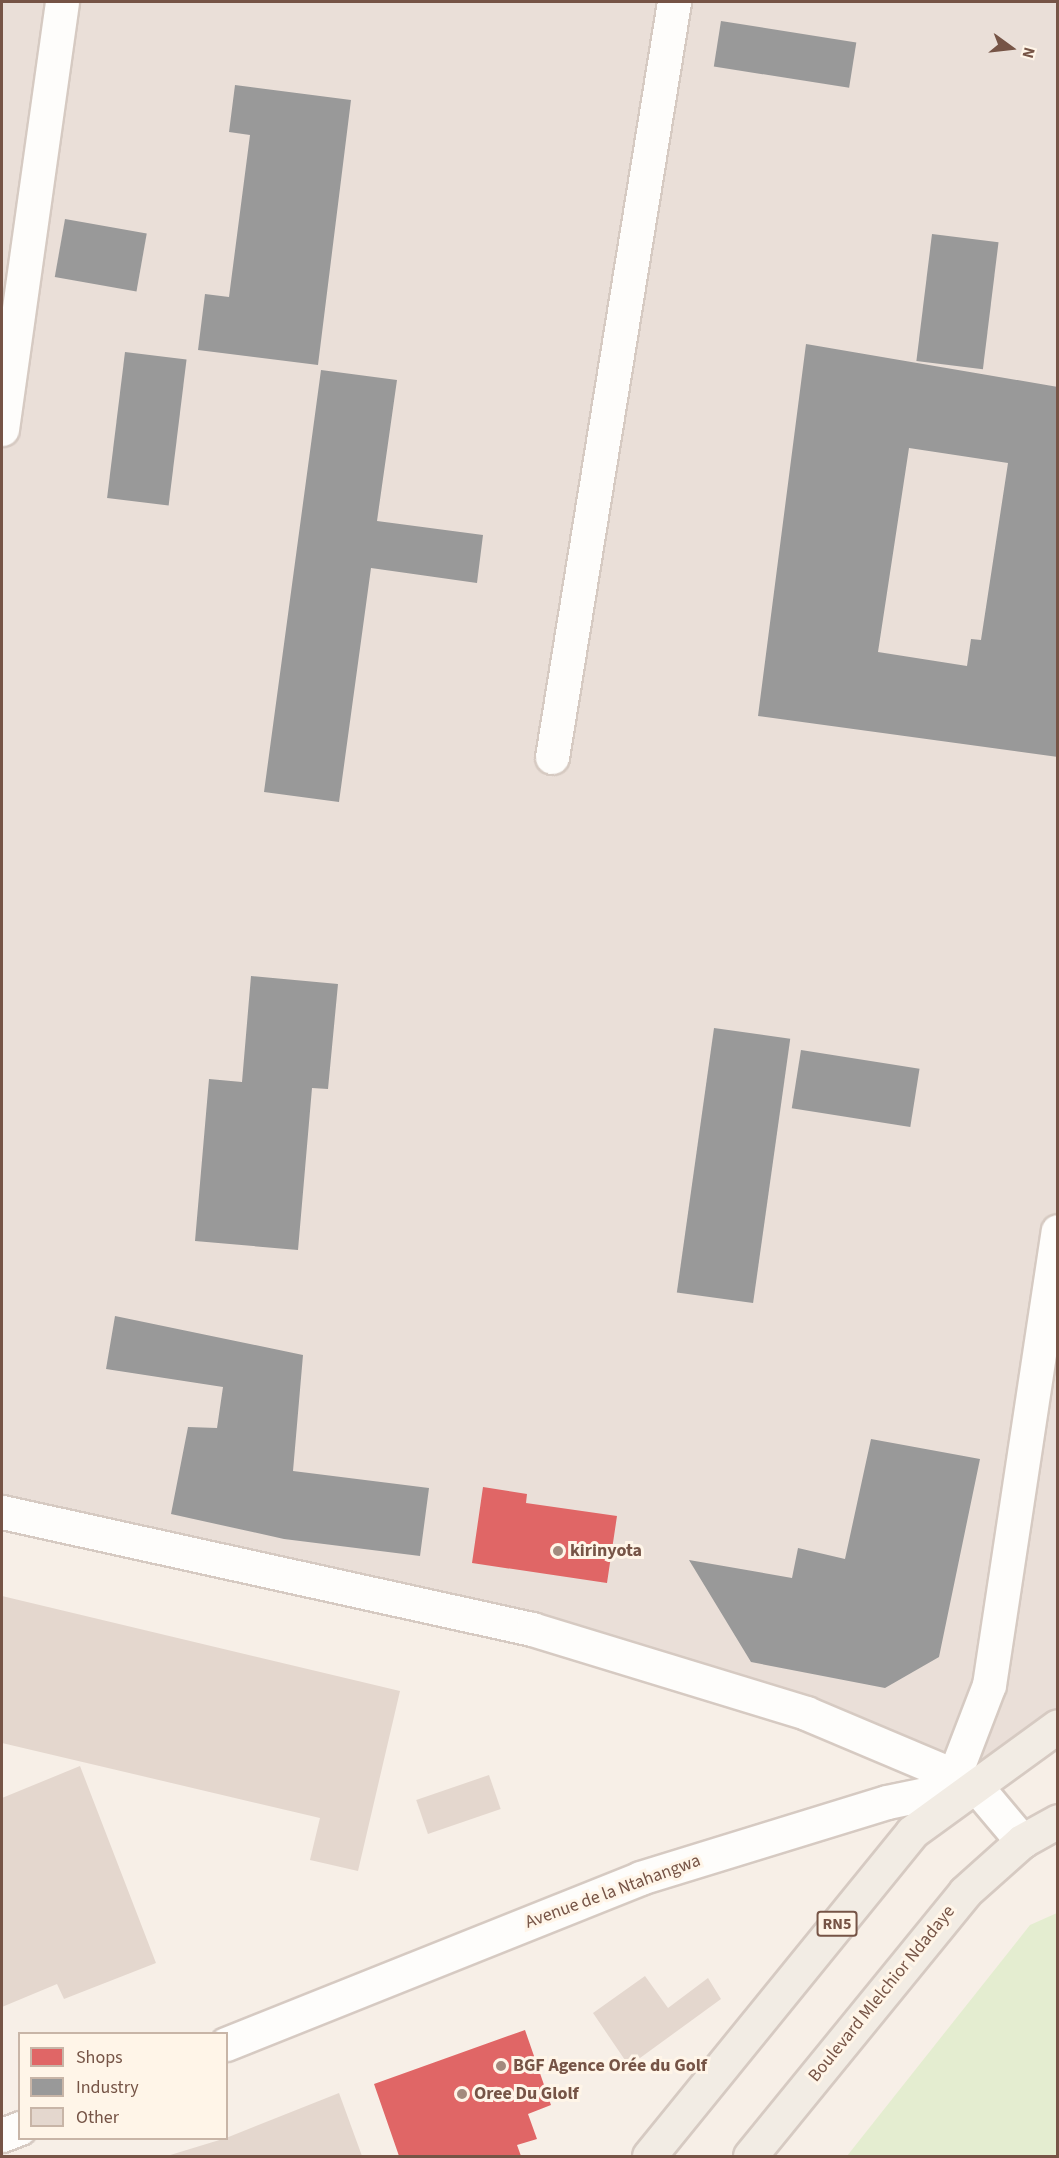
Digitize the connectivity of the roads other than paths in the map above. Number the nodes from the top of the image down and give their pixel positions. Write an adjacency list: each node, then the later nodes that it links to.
1 (62, 2): 3 (street)
2 (674, 2): 4 (street)
3 (2, 429)
4 (552, 757)
5 (1058, 1231): 8 (street)
6 (2, 1512): 8 (street)
7 (1058, 1726): 8 (main road, RN5)
8 (964, 1780): 10 (street); 11 (street, Avenue de la Ntahangwa); 14 (main road, RN5)
9 (1058, 1821): 10 (main road, Boulevard Mlelchior Ndadaye)
10 (1022, 1840): 15 (main road, Boulevard Mlelchior Ndadaye)
11 (228, 2043)
12 (18, 2129): 13 (street)
13 (2, 2135)
14 (649, 2157)
15 (750, 2157)

